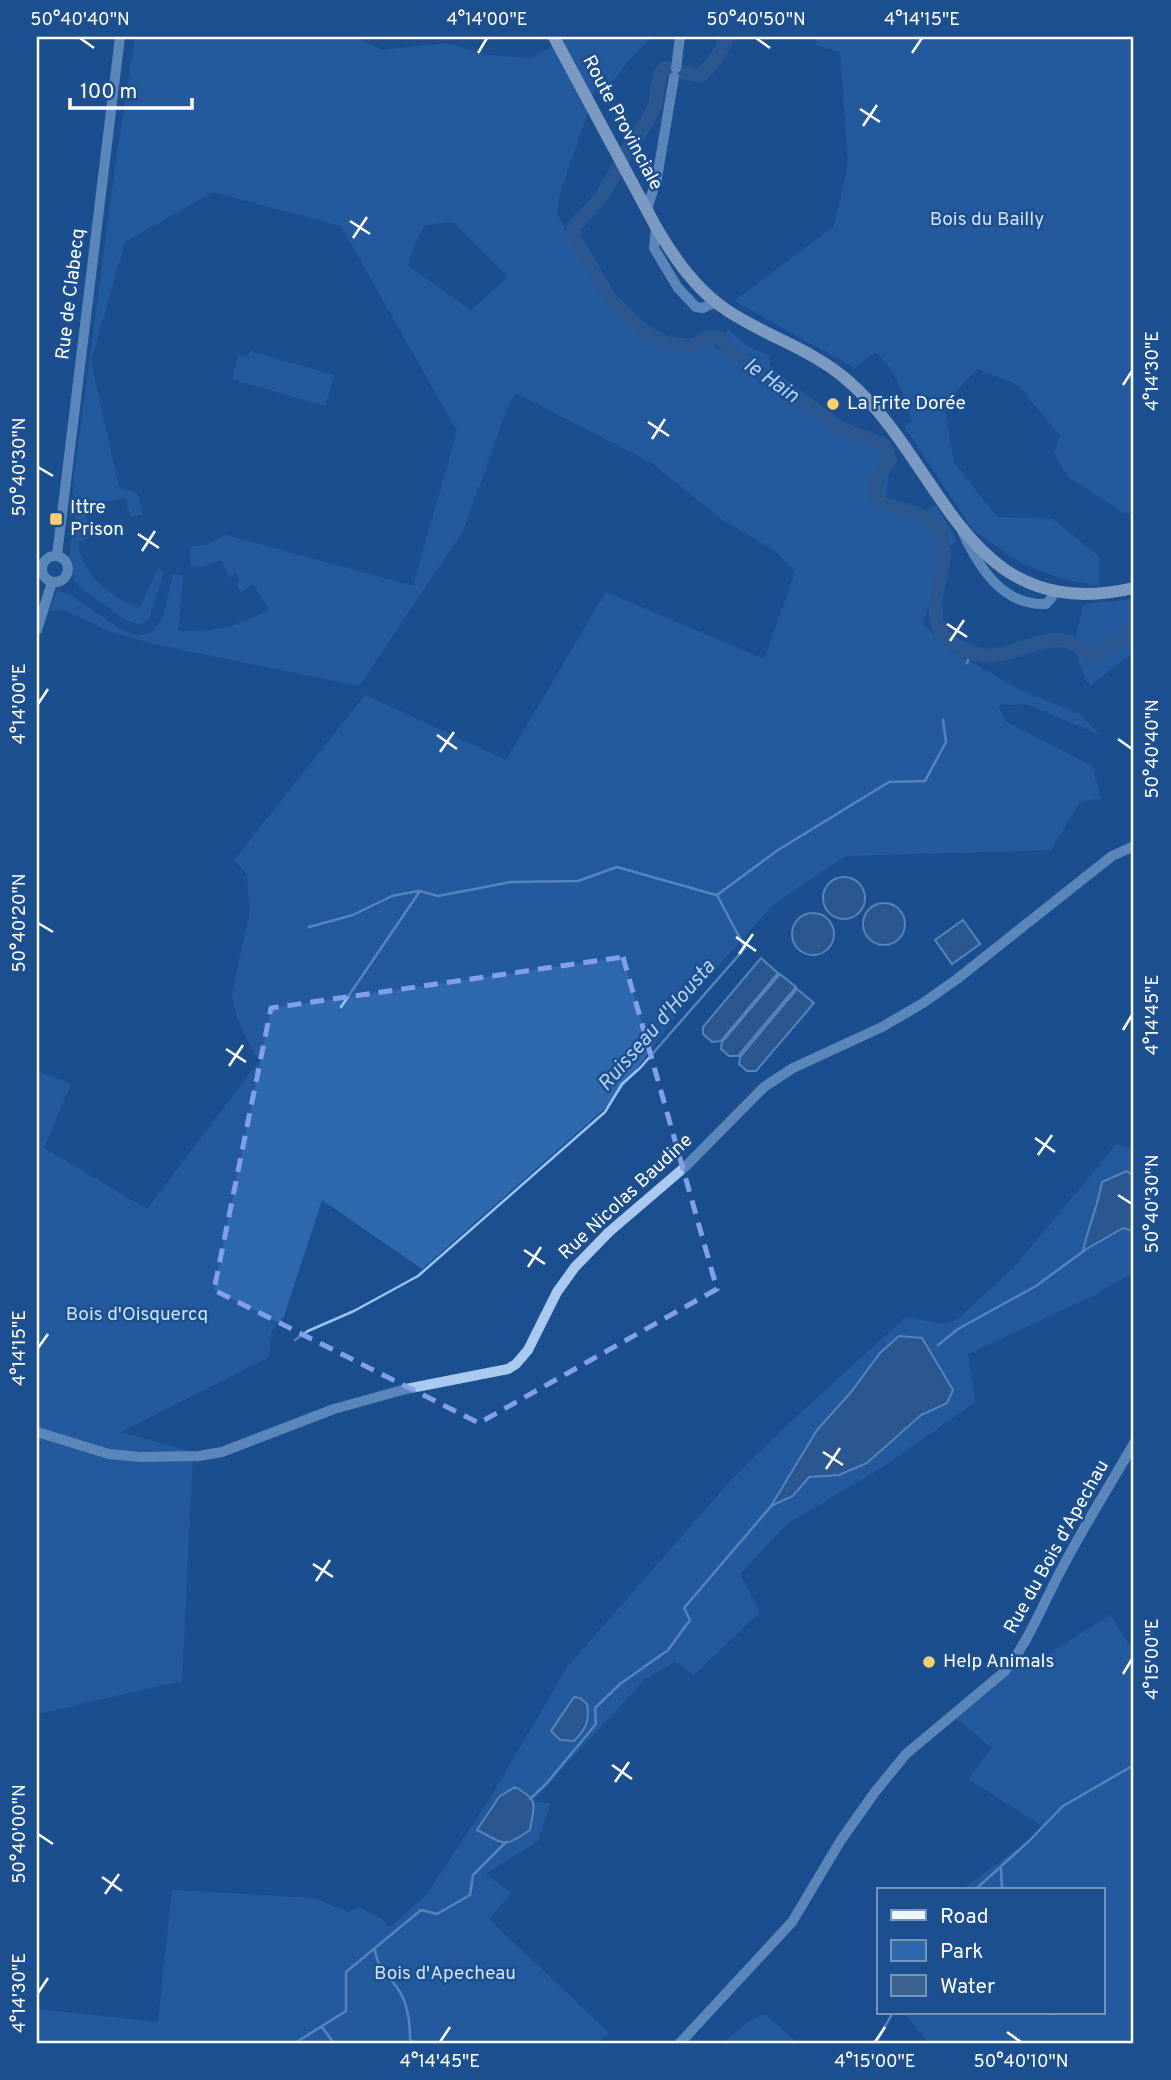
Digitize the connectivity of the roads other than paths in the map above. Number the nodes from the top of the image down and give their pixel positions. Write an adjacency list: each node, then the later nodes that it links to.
1 (120, 37): 6 (street, Rue de Clabecq)
2 (554, 37): 4 (main road, Route Provinciale)
3 (680, 37): 4 (street)
4 (647, 209): 5 (main road, Route Provinciale)
5 (962, 530): 9 (main road, Route Provinciale); 9 (street)
6 (57, 555): 7 (street, Rue de Clabecq); 7 (street, Rue de Clabecq)
7 (52, 582): 10 (street, Rue de Clabecq)
8 (1134, 587): 9 (main road, Route Provinciale)
9 (1054, 590)
10 (37, 630)
11 (1134, 846): 12 (street, Rue Nicolas Baudine)
12 (37, 1432)
13 (1134, 1443): 14 (street, Rue du Bois d'Apechau)
14 (680, 2043)

